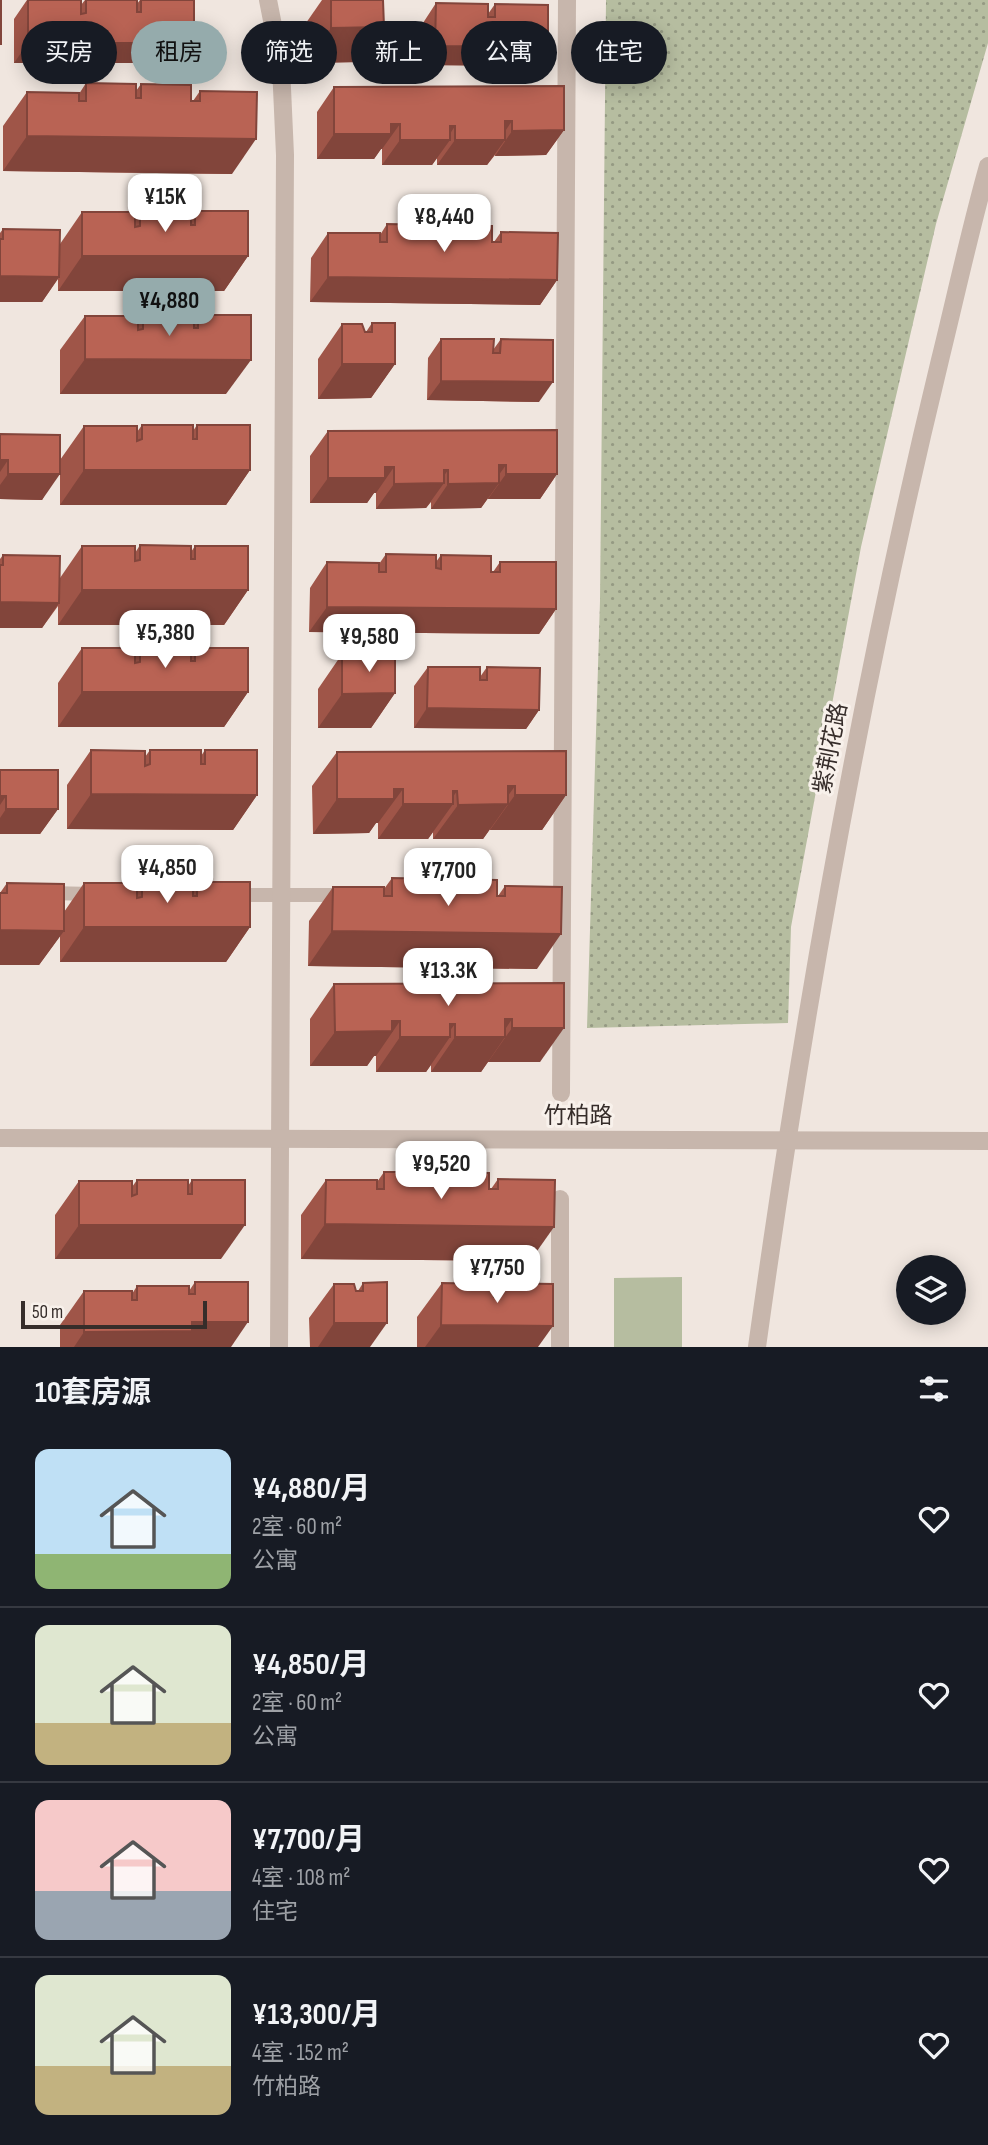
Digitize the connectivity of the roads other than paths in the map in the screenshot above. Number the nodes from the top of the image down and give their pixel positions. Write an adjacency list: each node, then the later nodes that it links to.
1 (268, 0): 7 (street)
2 (567, 0): 9 (street)
3 (988, 166): 12 (street, 紫荆花路)
4 (27, 893): 5 (lane)
5 (107, 894)
6 (214, 895): 7 (lane)
7 (281, 895): 8 (lane); 11 (street)
8 (362, 895)
9 (561, 1093)
10 (0, 1138): 11 (street, 竹柏路)
11 (280, 1139): 12 (street, 竹柏路); 15 (street)
12 (785, 1140): 13 (street, 竹柏路); 17 (street, 紫荆花路)
13 (988, 1141)
14 (560, 1199): 16 (street)
15 (279, 1347)
16 (560, 1347)
17 (757, 1347)

